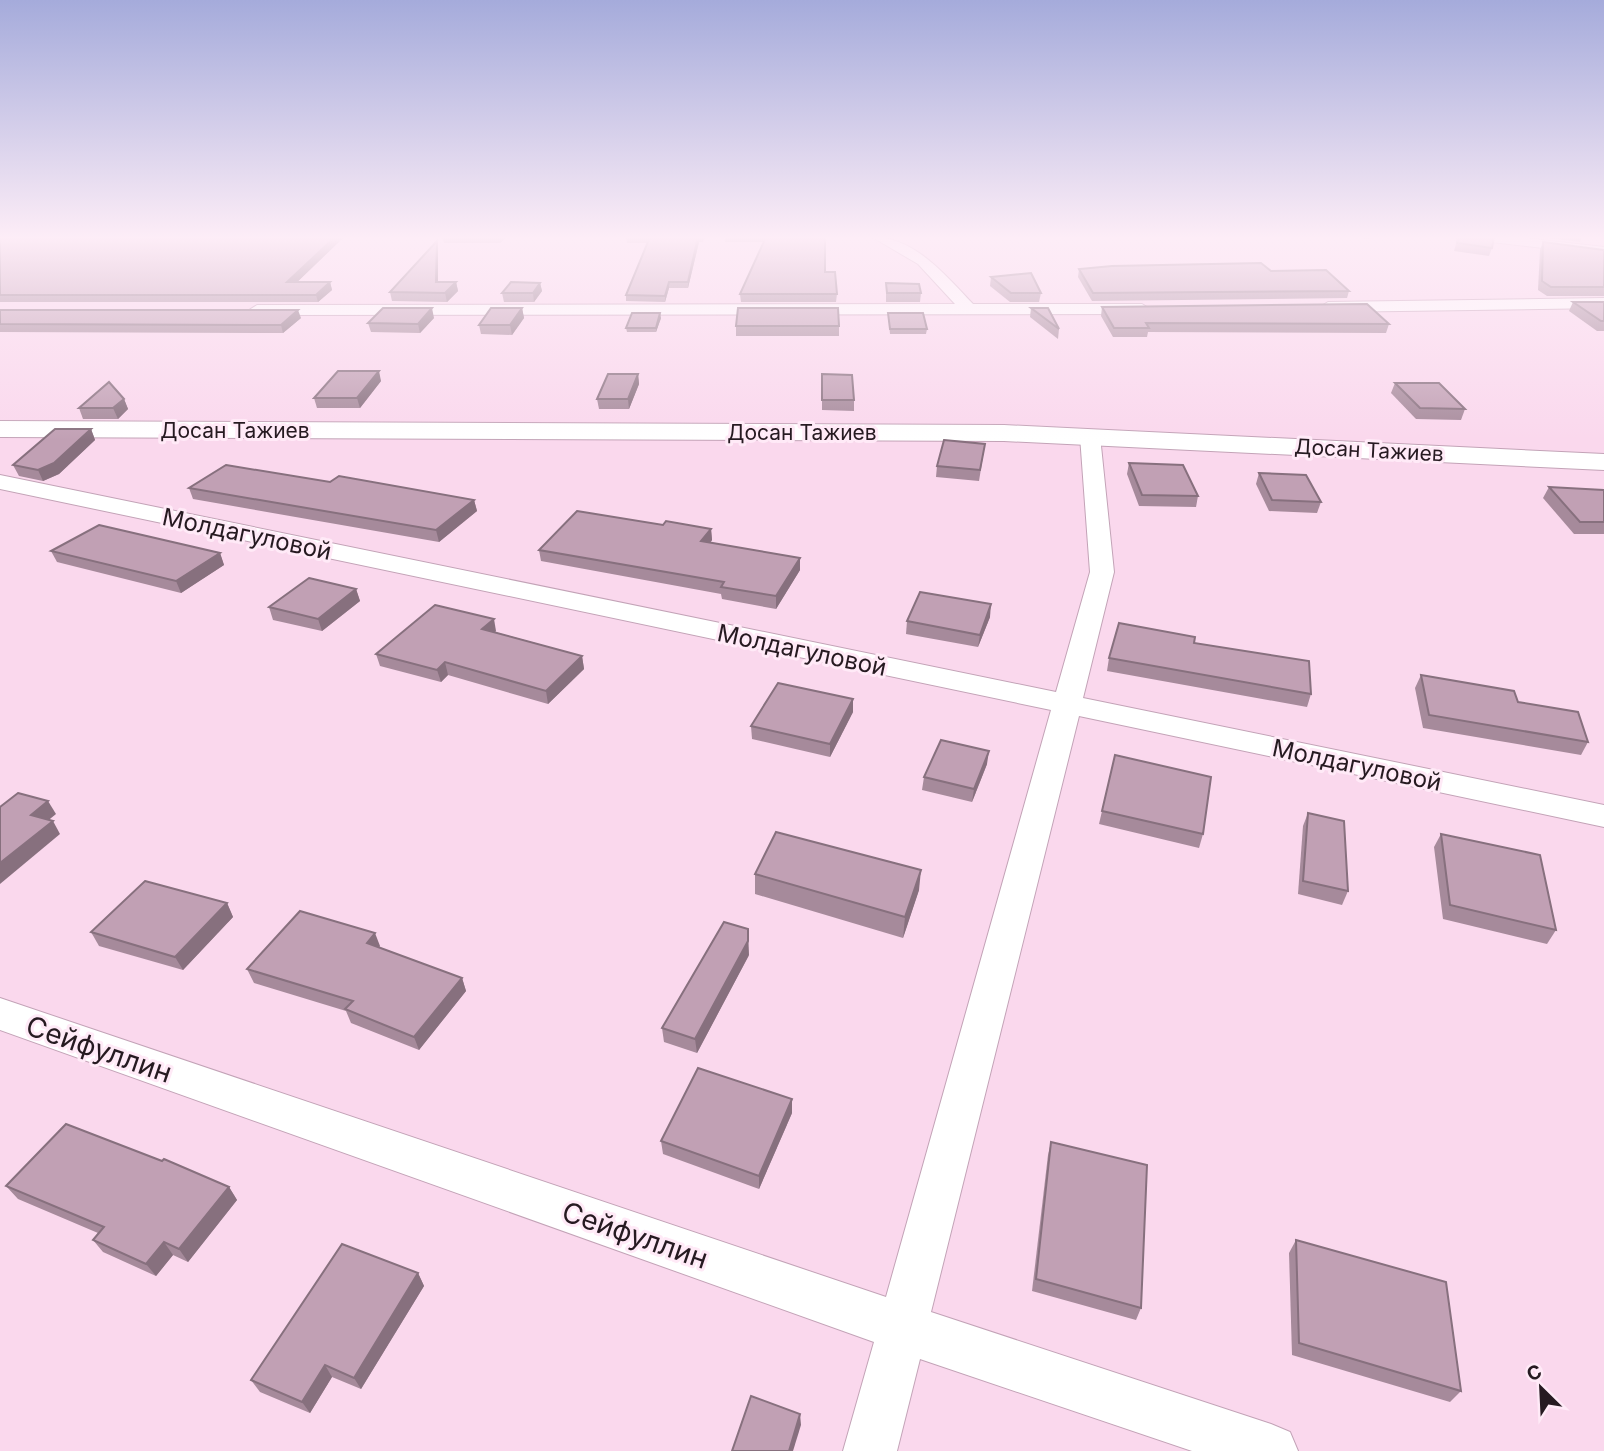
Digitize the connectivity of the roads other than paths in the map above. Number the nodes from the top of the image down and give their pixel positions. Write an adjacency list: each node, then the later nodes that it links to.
1 (964, 305): 6 (street)
2 (1479, 305): 3 (street)
3 (1312, 307)
4 (1161, 308): 6 (street)
5 (235, 310): 6 (street)
6 (969, 310)
7 (0, 429): 8 (street, Досан Тажиев)
8 (1090, 436): 9 (street, Досан Тажиев); 11 (street)
9 (1604, 462)
10 (0, 482): 11 (street, Молдагуловой)
11 (1066, 706): 12 (street, Молдагуловой); 14 (street)
12 (1604, 816)
13 (0, 1014): 14 (street, Сейфуллин)
14 (903, 1328): 15 (street); 16 (street, Сейфуллин)
15 (870, 1451)
16 (1271, 1451)

